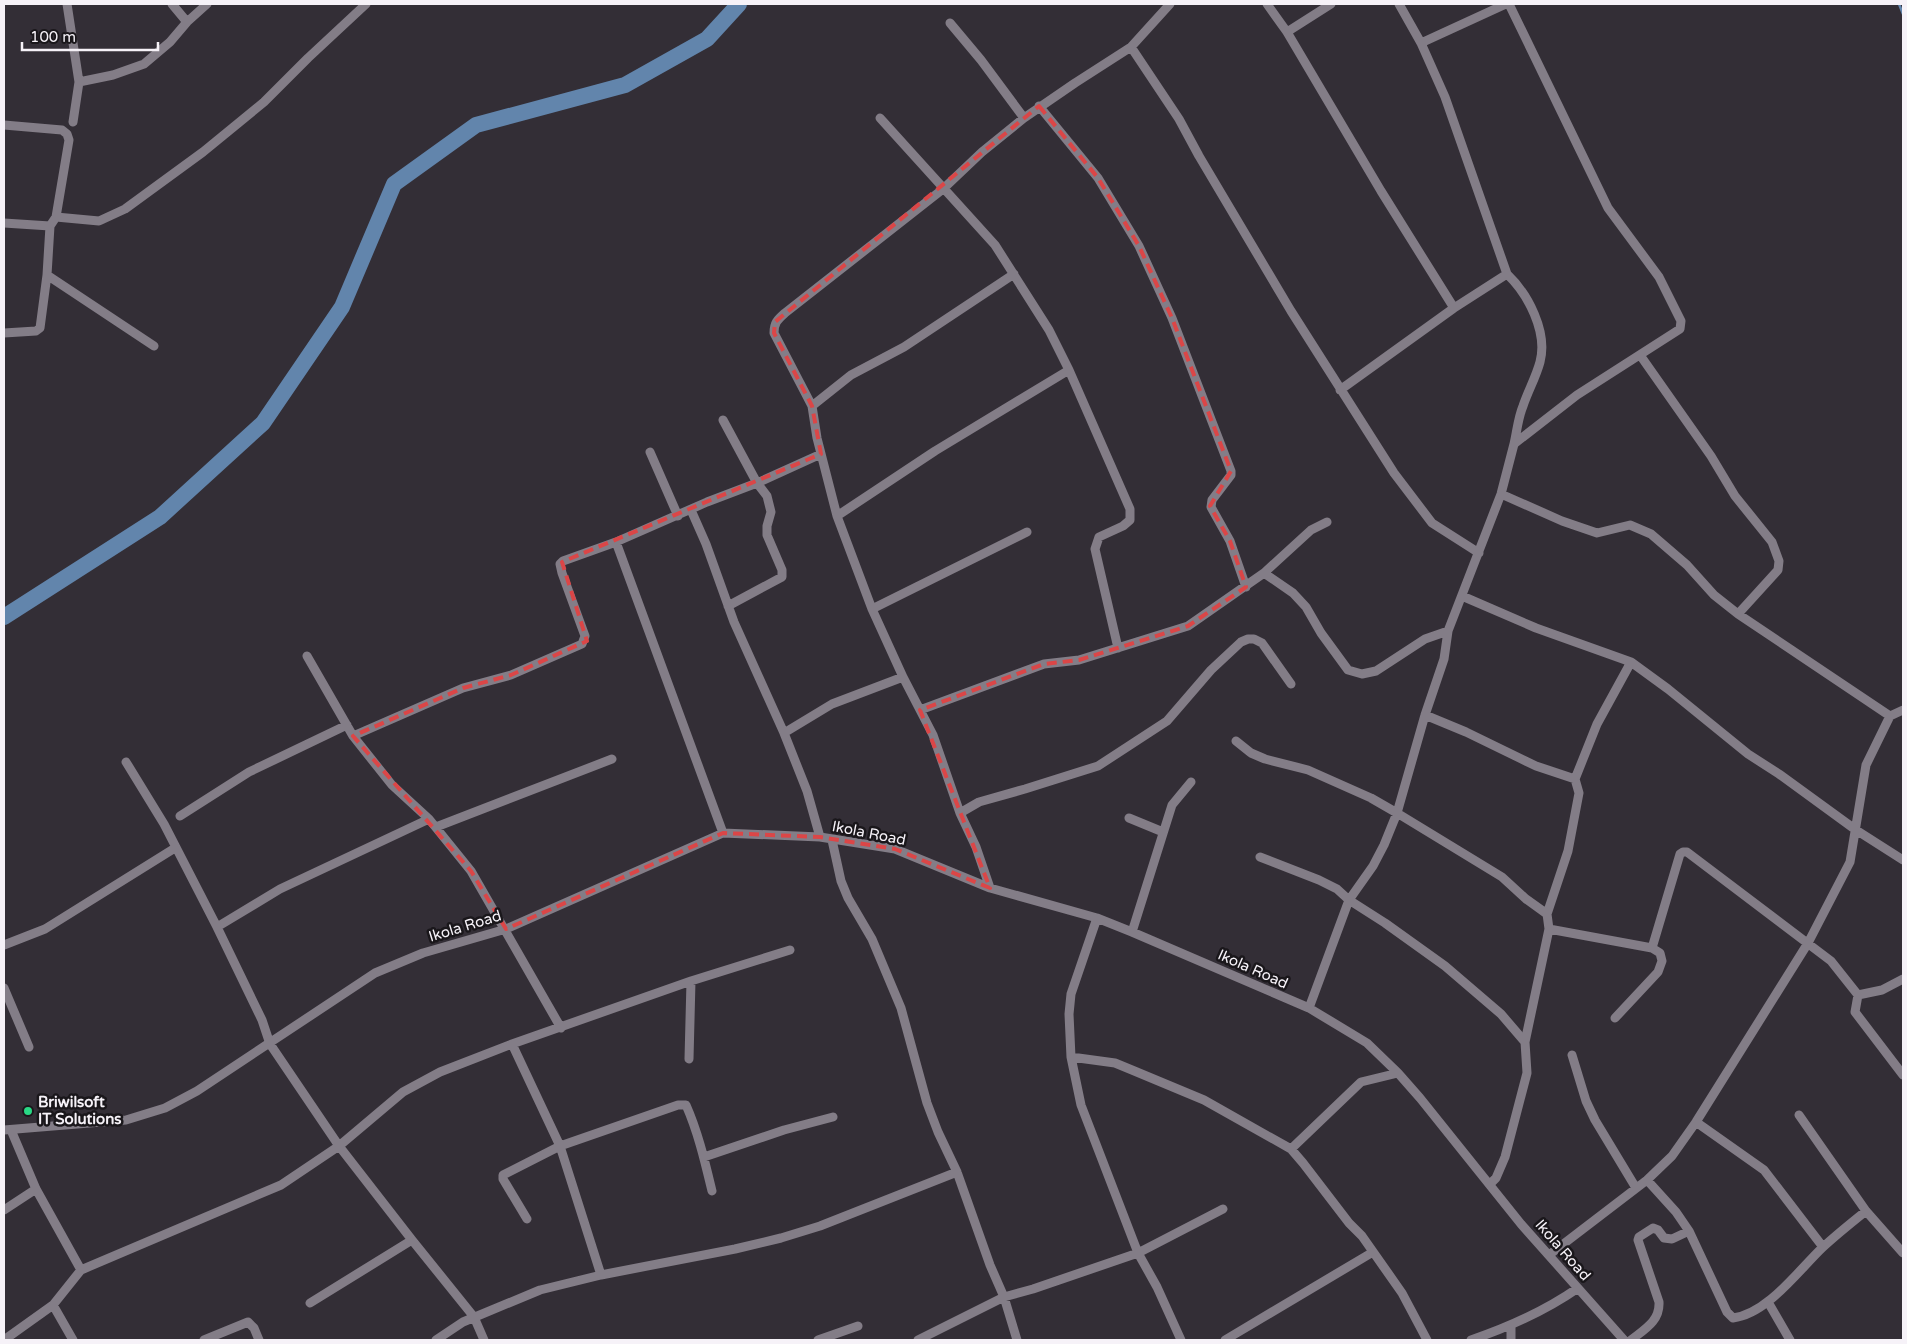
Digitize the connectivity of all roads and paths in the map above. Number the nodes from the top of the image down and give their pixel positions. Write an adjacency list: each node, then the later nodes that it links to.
1 (67, 4): 15 (street)
2 (172, 4): 10 (street)
3 (207, 4): 10 (street)
4 (366, 4): 22 (street)
5 (1170, 4): 14 (street)
6 (1267, 4): 12 (street)
7 (1331, 4): 12 (street)
8 (1400, 4): 13 (street)
9 (1508, 4): 13 (street); 31 (street)
10 (187, 22): 15 (street)
11 (950, 23): 18 (street)
12 (1287, 32): 28 (street)
13 (1421, 43): 26 (street)
14 (1131, 47): 16 (street); 33 (street)
15 (79, 82): 19 (street)
16 (1040, 106): 18 (street); 49 (street)
17 (880, 118): 21 (street)
18 (1024, 118): 21 (street)
19 (73, 122)
20 (4, 125): 22 (street)
21 (943, 189): 25 (street); 34 (street)
22 (56, 218): 24 (street)
23 (4, 223): 24 (street)
24 (50, 226): 27 (street)
25 (1014, 274): 32 (street); 34 (street)
26 (1507, 274): 28 (street); 36 (street)
27 (47, 275): 29 (street); 30 (street)
28 (1454, 308): 33 (street)
29 (4, 333)
30 (154, 346)
31 (1640, 355): 36 (street); 53 (street)
32 (1069, 370): 43 (street); 55 (street)
33 (1340, 390): 47 (street)
34 (812, 406): 38 (street)
35 (723, 420): 39 (street)
36 (1514, 444): 40 (street)
37 (650, 452): 42 (street)
38 (821, 454): 39 (street); 43 (street)
39 (757, 483): 41 (street); 51 (street)
40 (1501, 494): 47 (street); 53 (street)
41 (691, 510): 42 (street); 51 (street)
42 (678, 516): 46 (street)
43 (837, 516): 52 (street)
44 (1327, 522): 48 (street)
45 (1027, 532): 52 (street)
46 (616, 542): 66 (street); 80 (street)
47 (1479, 553): 50 (street)
48 (1264, 573): 49 (street); 54 (street)
49 (1246, 587): 55 (street)
50 (1462, 596): 54 (street); 57 (street)
51 (728, 606): 65 (street)
52 (872, 609): 58 (street)
53 (1738, 614): 63 (street)
54 (1448, 631): 62 (street)
55 (1118, 648): 60 (street)
56 (307, 656): 64 (street)
57 (1630, 662): 70 (street); 78 (street)
58 (903, 677): 60 (street); 65 (street)
59 (1291, 684): 72 (street)
60 (920, 710): 72 (street)
61 (1903, 710): 63 (street)
62 (1425, 715): 70 (street); 73 (street)
63 (1890, 716): 78 (street)
64 (347, 725): 66 (street); 74 (street)
65 (784, 733): 81 (street)
66 (353, 736): 76 (street)
67 (1236, 741): 73 (street)
68 (612, 759): 77 (street)
69 (126, 762): 83 (street)
70 (1575, 779): 88 (street)
71 (1191, 782): 79 (street)
72 (960, 813): 86 (street)
73 (1397, 813): 87 (street); 88 (street)
74 (180, 816)
75 (1129, 818): 79 (street)
76 (430, 820): 77 (street); 90 (street)
77 (436, 827): 91 (street)
78 (1856, 830): 85 (street); 94 (street)
79 (1163, 832): 93 (street)
80 (723, 833): 81 (street, Ikola Road); 91 (street, Ikola Road)
81 (820, 837): 82 (street, Ikola Road)
82 (832, 840): 86 (street, Ikola Road); 122 (street)
83 (176, 848): 90 (street); 95 (street)
84 (1260, 857): 87 (street)
85 (1903, 860)
86 (990, 888): 89 (street, Ikola Road)
87 (1349, 900): 102 (street); 105 (street)
88 (1547, 914): 92 (street)
89 (1097, 918): 93 (street, Ikola Road); 110 (street)
90 (217, 927): 106 (street)
91 (506, 929): 104 (street); 106 (street, Ikola Road)
92 (1549, 929): 96 (street); 105 (street)
93 (1132, 932): 102 (street, Ikola Road)
94 (1808, 943): 96 (street); 101 (street); 116 (street)
95 (4, 945)
96 (1652, 948): 103 (street)
97 (790, 950): 99 (street)
98 (1903, 978): 101 (street)
99 (691, 981): 104 (street); 111 (street)
100 (4, 988): 108 (street)
101 (1858, 995): 113 (street)
102 (1309, 1008): 112 (street, Ikola Road)
103 (1615, 1018)
104 (561, 1028): 107 (street)
105 (1525, 1042): 124 (street)
106 (270, 1044): 117 (street, Ikola Road); 118 (street)
107 (512, 1044): 118 (street); 119 (street)
108 (29, 1047)
109 (1572, 1055): 125 (street)
110 (1071, 1057): 120 (street); 136 (street)
111 (689, 1059)
112 (1398, 1074): 120 (street); 124 (street, Ikola Road)
113 (1903, 1075)
114 (1799, 1115): 130 (street)
115 (833, 1117): 121 (street)
116 (1696, 1122): 123 (street); 134 (street)
117 (7, 1130): 126 (street)
118 (339, 1146): 133 (street); 139 (street)
119 (560, 1146): 121 (street); 131 (street); 140 (street)
120 (1291, 1149): 135 (street)
121 (704, 1157): 127 (street)
122 (957, 1172): 140 (street); 142 (street)
123 (1647, 1180): 125 (street); 132 (street)
124 (1490, 1184): 138 (street, Ikola Road)
125 (1636, 1188): 138 (street)
126 (36, 1189): 129 (street); 139 (street)
127 (712, 1191)
128 (1222, 1209): 136 (street)
129 (4, 1210)
130 (1866, 1211): 134 (street); 137 (street)
131 (527, 1219)
132 (1689, 1231): 143 (street); 164 (street)
133 (412, 1240): 144 (street); 146 (street)
134 (1823, 1247): 143 (street)
135 (1373, 1252): 159 (street); 160 (street)
136 (1138, 1253): 142 (street); 158 (street)
137 (1903, 1253)
138 (1549, 1256): 141 (street, Ikola Road)
139 (80, 1270): 145 (street)
140 (601, 1275): 146 (street)
141 (1578, 1288): 148 (street); 163 (street, Ikola Road)
142 (1004, 1297): 156 (street); 157 (street)
143 (1768, 1302): 165 (street)
144 (310, 1303)
145 (53, 1305): 149 (street); 150 (street)
146 (474, 1317): 153 (street); 154 (street)
147 (858, 1326): 155 (street)
148 (1511, 1326): 161 (street); 162 (street)
149 (4, 1340)
150 (73, 1340)
151 (204, 1340): 152 (street)
152 (259, 1340)
153 (436, 1340)
154 (484, 1340)
155 (818, 1340)
156 (918, 1340)
157 (1017, 1340)
158 (1181, 1340)
159 (1225, 1340)
160 (1427, 1340)
161 (1471, 1340)
162 (1511, 1340)
163 (1624, 1340)
164 (1631, 1340)
165 (1790, 1340)

